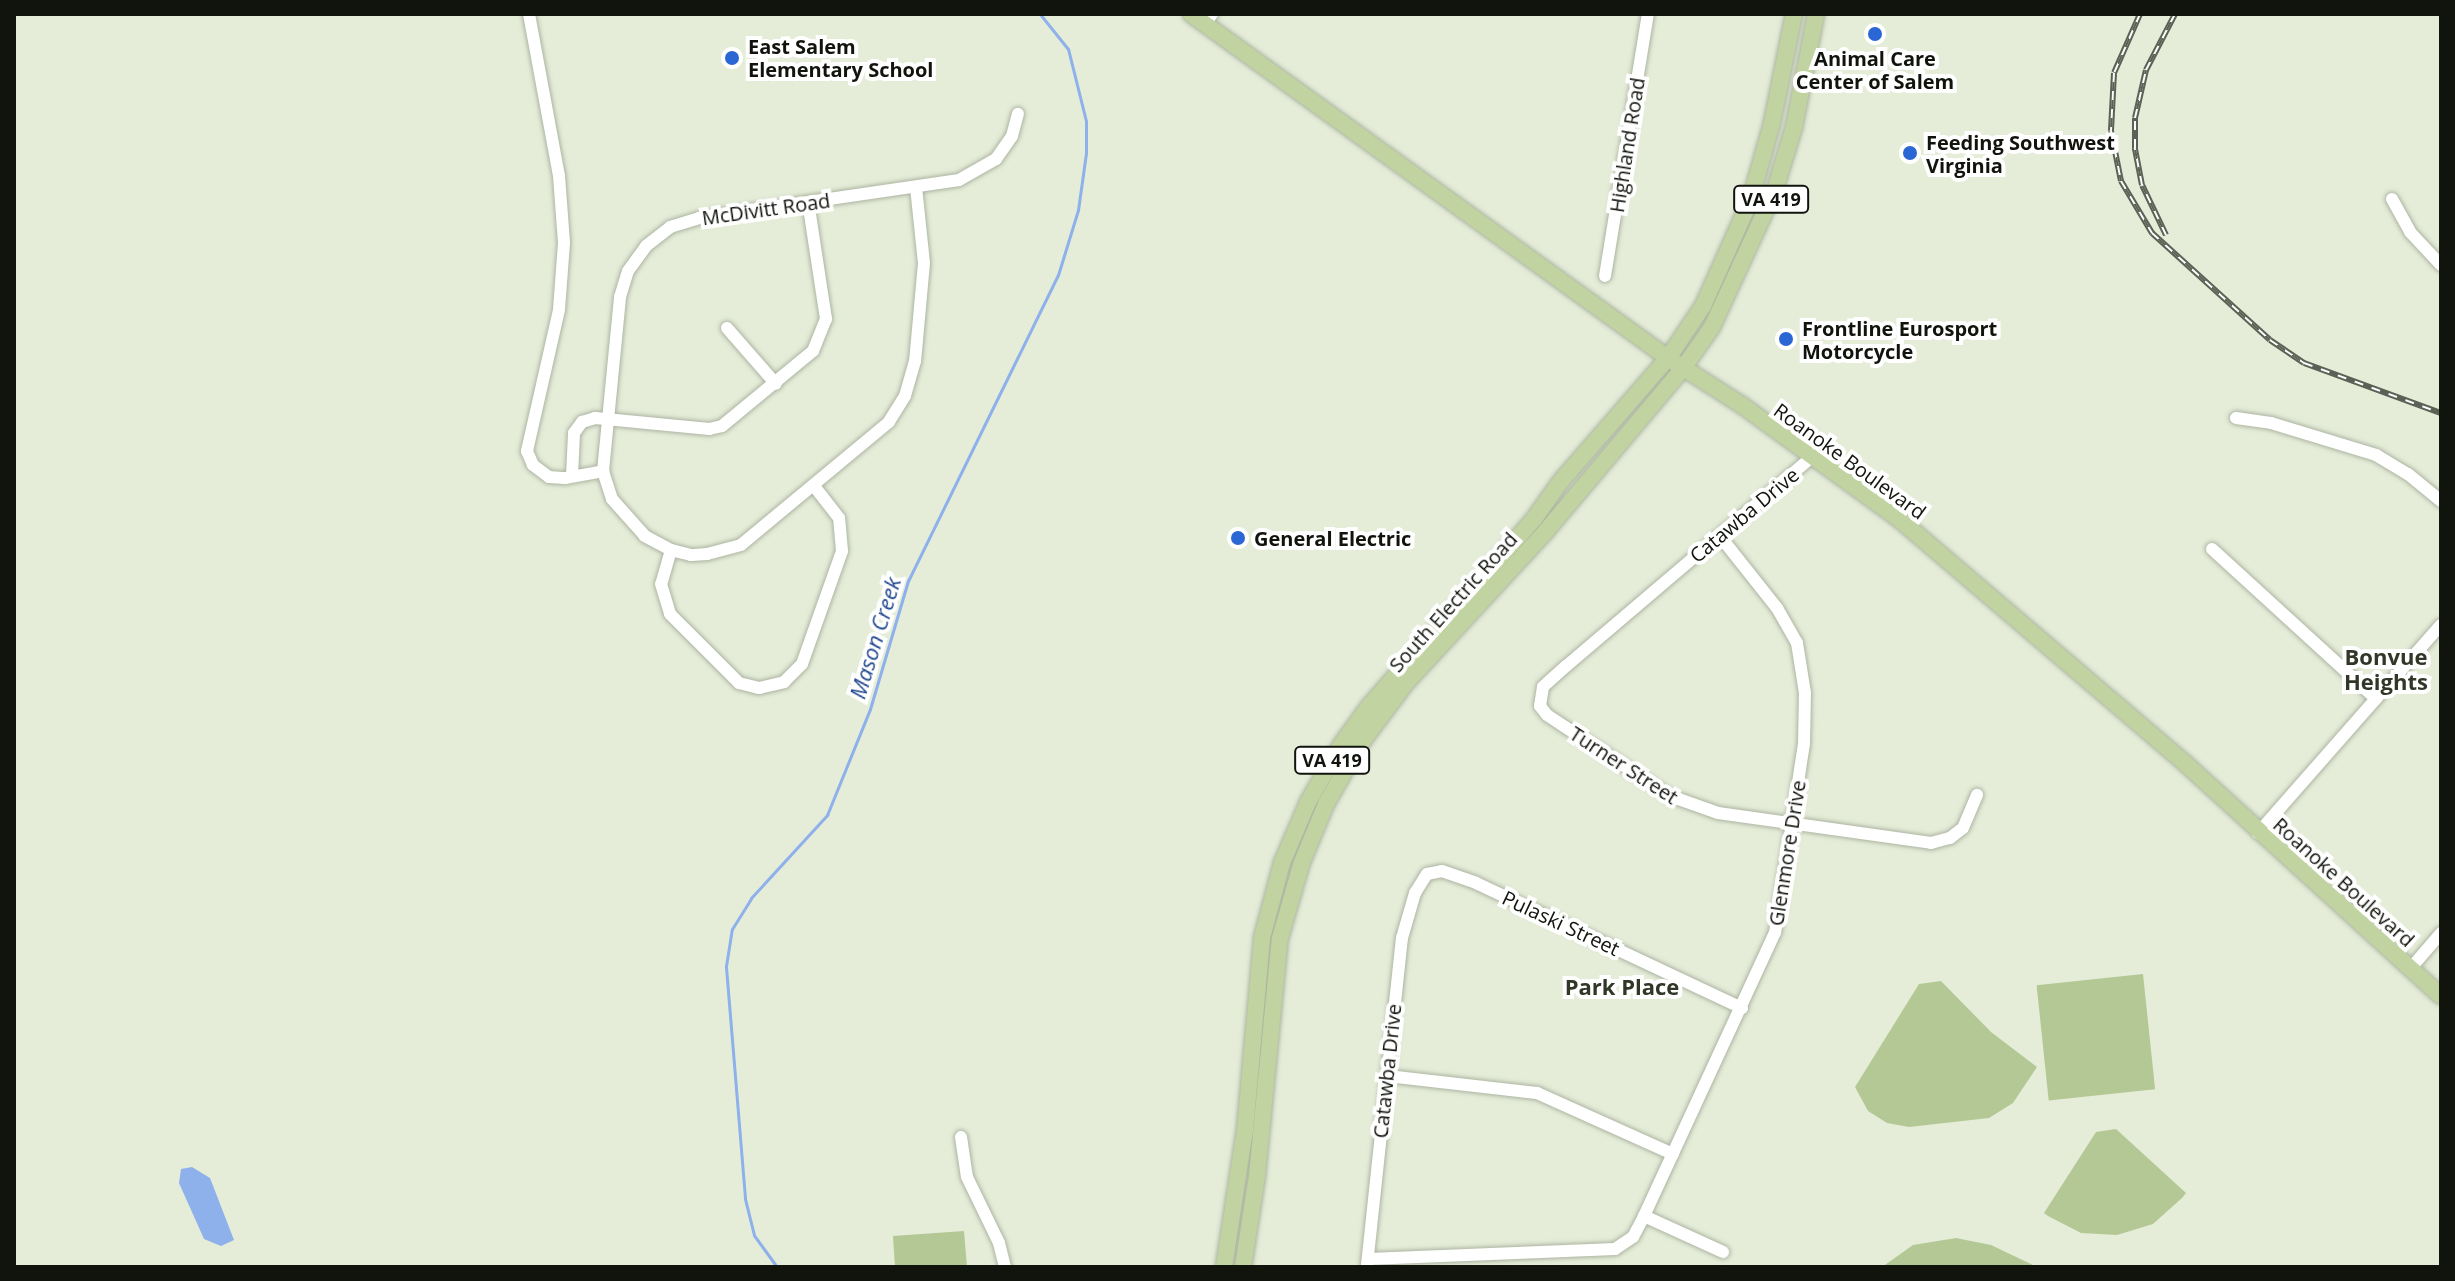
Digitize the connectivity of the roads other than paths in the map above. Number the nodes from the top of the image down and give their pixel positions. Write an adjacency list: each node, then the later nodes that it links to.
1 (529, 14): 20 (street)
2 (1648, 14): 11 (street, Highland Road)
3 (1794, 14): 13 (main road, South Electric Road / VA 419)
4 (1816, 14): 14 (main road, South Electric Road / VA 419)
5 (1202, 17): 13 (main road, Roanoke Boulevard)
6 (1018, 114): 7 (street)
7 (916, 187): 9 (street, McDivitt Road); 21 (street, McDivitt Road)
8 (2392, 199): 10 (street)
9 (808, 202): 15 (street); 17 (street, McDivitt Road)
10 (2441, 265)
11 (1605, 276)
12 (727, 328): 15 (street)
13 (1668, 358): 14 (main road, Roanoke Boulevard); 44 (main road, South Electric Road / VA 419)
14 (1684, 367): 18 (main road, Roanoke Boulevard); 45 (main road, South Electric Road / VA 419)
15 (776, 384): 17 (street)
16 (2236, 418): 22 (street)
17 (606, 419): 19 (street, McDivitt Road); 20 (street)
18 (1813, 456): 23 (street, Catawba Drive); 31 (main road, Roanoke Boulevard)
19 (603, 471): 20 (street); 25 (street, McDivitt Road)
20 (572, 476)
21 (815, 487): 25 (street, McDivitt Road); 25 (street)
22 (2441, 501)
23 (1720, 536): 27 (street, Catawba Drive); 30 (street, Glenmore Drive)
24 (2212, 549): 28 (street)
25 (671, 550)
26 (2441, 625): 28 (street)
27 (1566, 666): 30 (street, Turner Street)
28 (2376, 699): 31 (street)
29 (1977, 795): 30 (street, Turner Street)
30 (1792, 824): 36 (street, Glenmore Drive)
31 (2258, 833): 34 (main road, Roanoke Boulevard)
32 (1422, 878): 36 (street, Pulaski Street); 37 (street, Catawba Drive)
33 (2441, 933): 34 (street)
34 (2410, 969): 35 (main road, Roanoke Boulevard)
35 (2441, 996)
36 (1742, 1008): 39 (street, Glenmore Drive)
37 (1387, 1076): 39 (street); 42 (street, Catawba Drive)
38 (961, 1137): 43 (street)
39 (1673, 1154): 40 (street, Glenmore Drive)
40 (1644, 1216): 41 (street); 42 (street, Glenmore Drive)
41 (1723, 1252)
42 (1367, 1263)
43 (1005, 1267)
44 (1224, 1267)
45 (1243, 1267)

